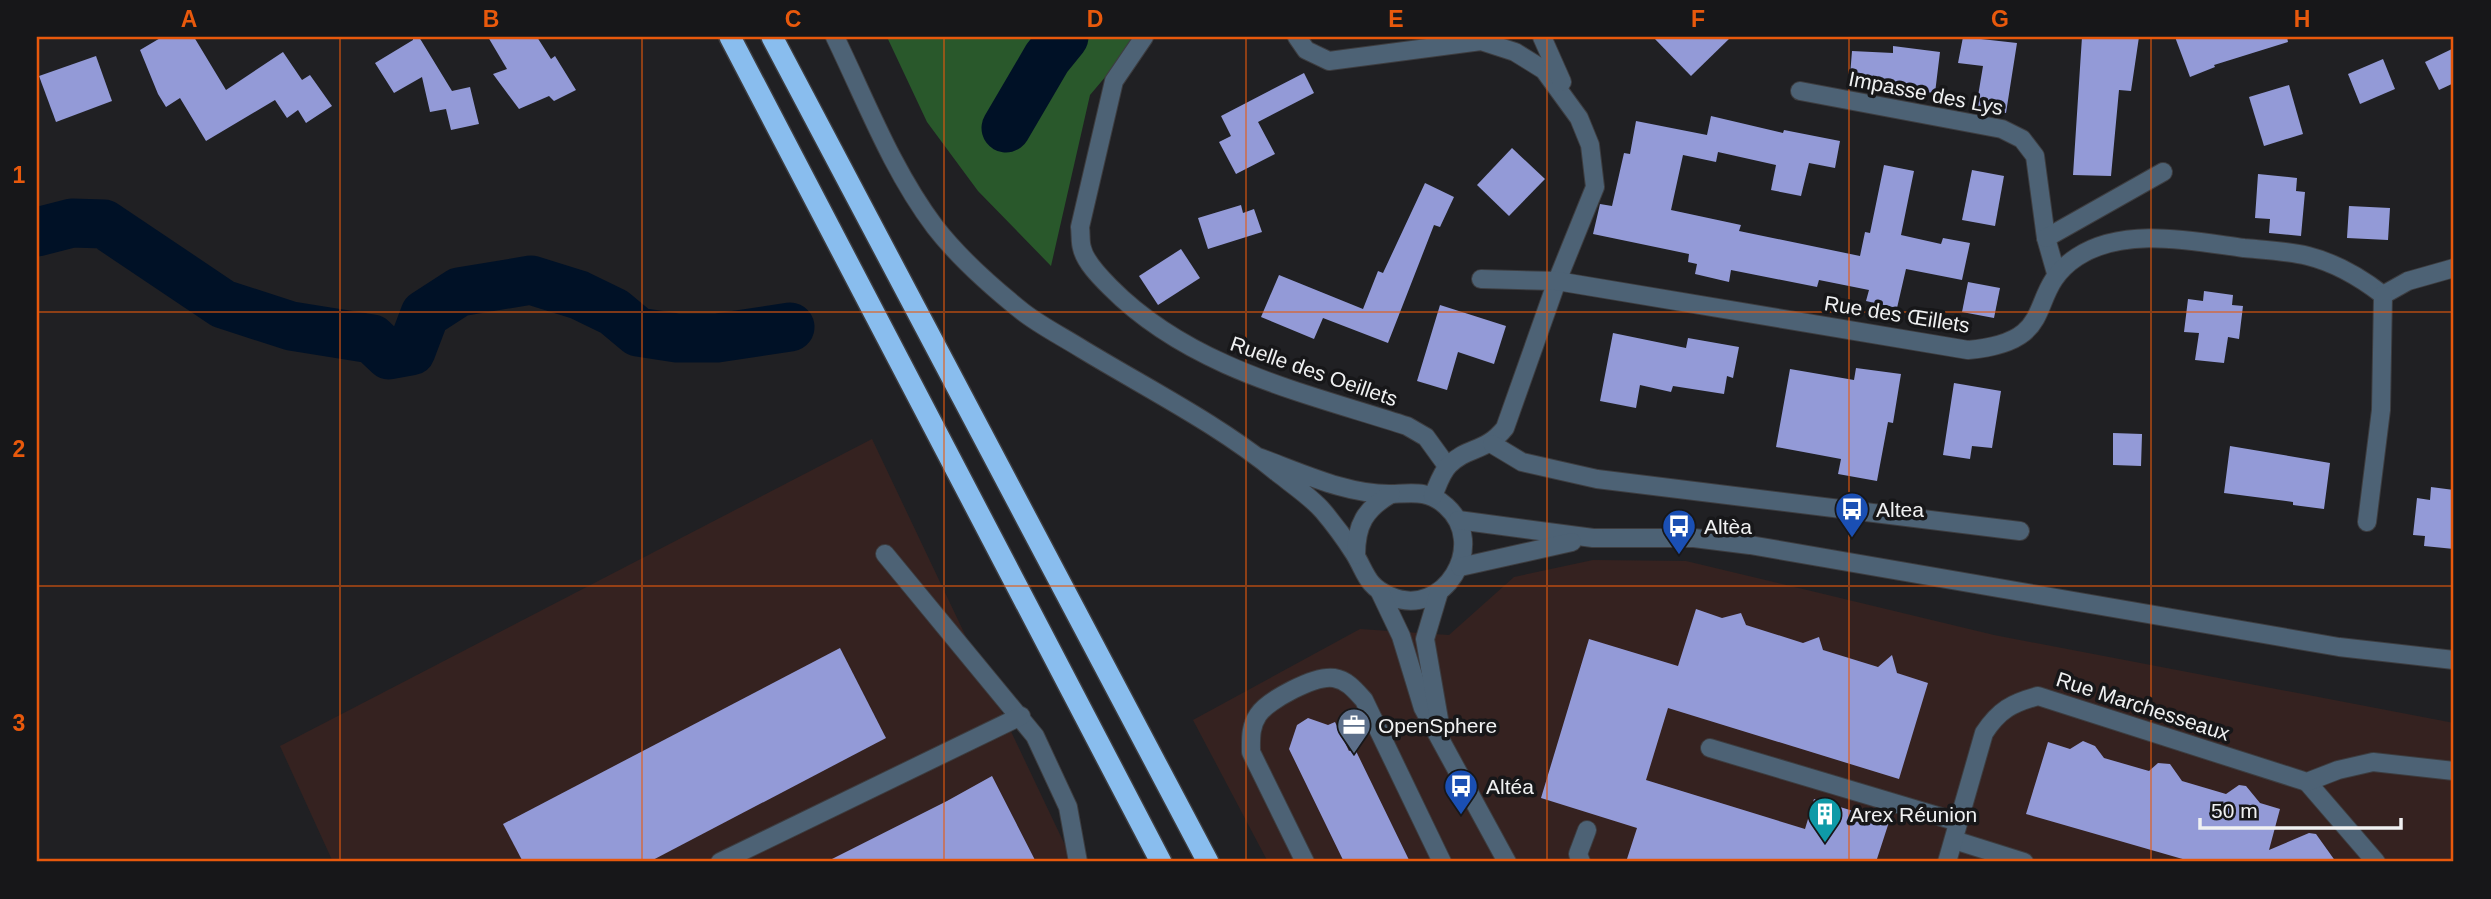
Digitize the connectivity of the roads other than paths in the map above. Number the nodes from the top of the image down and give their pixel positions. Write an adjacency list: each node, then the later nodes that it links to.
1 (730, 37): 41 (highway)
2 (772, 37): 42 (highway)
3 (835, 37): 17 (street)
4 (1144, 37): 18 (street, Ruelle des Oeillets)
5 (1297, 37): 8 (street)
6 (1542, 37): 8 (street)
7 (1800, 91): 10 (street, Impasse des Lys)
8 (1571, 104): 14 (street)
9 (2163, 172): 10 (street)
10 (2046, 238): 12 (street, Impasse des Lys)
11 (2454, 268): 15 (street)
12 (2056, 273): 14 (street, Rue des Œillets); 15 (street)
13 (1480, 279): 14 (street, Rue des Œillets)
14 (1557, 281): 16 (street)
15 (2383, 295): 22 (street)
16 (1492, 444): 18 (street); 23 (street)
17 (1258, 457): 19 (street); 26 (street)
18 (1447, 466): 20 (street)
19 (1391, 494): 20 (street); 26 (street)
20 (1433, 496): 21 (street)
21 (1458, 520): 24 (street); 27 (street)
22 (2367, 522)
23 (2020, 531)
24 (1593, 538): 27 (street); 30 (street)
25 (885, 554): 31 (street)
26 (1356, 555): 28 (street)
27 (1460, 567): 29 (street)
28 (1380, 592): 29 (street); 32 (street)
29 (1439, 592): 32 (street)
30 (2454, 660)
31 (1021, 716): 39 (street); 40 (street)
32 (1446, 746): 45 (street)
33 (1710, 748): 36 (street)
34 (2454, 771): 35 (street)
35 (2307, 782): 36 (street, Rue Marchesseaux); 49 (street)
36 (1958, 822): 38 (street, Rue Marchesseaux)
37 (1587, 830): 46 (street)
38 (1954, 840): 47 (street, Rue Marchesseaux); 48 (street)
39 (720, 862)
40 (1078, 862)
41 (1161, 862)
42 (1208, 862)
43 (1305, 862): 44 (street)
44 (1442, 862)
45 (1507, 862)
46 (1581, 862)
47 (1947, 862)
48 (2024, 862)
49 (2376, 862)

